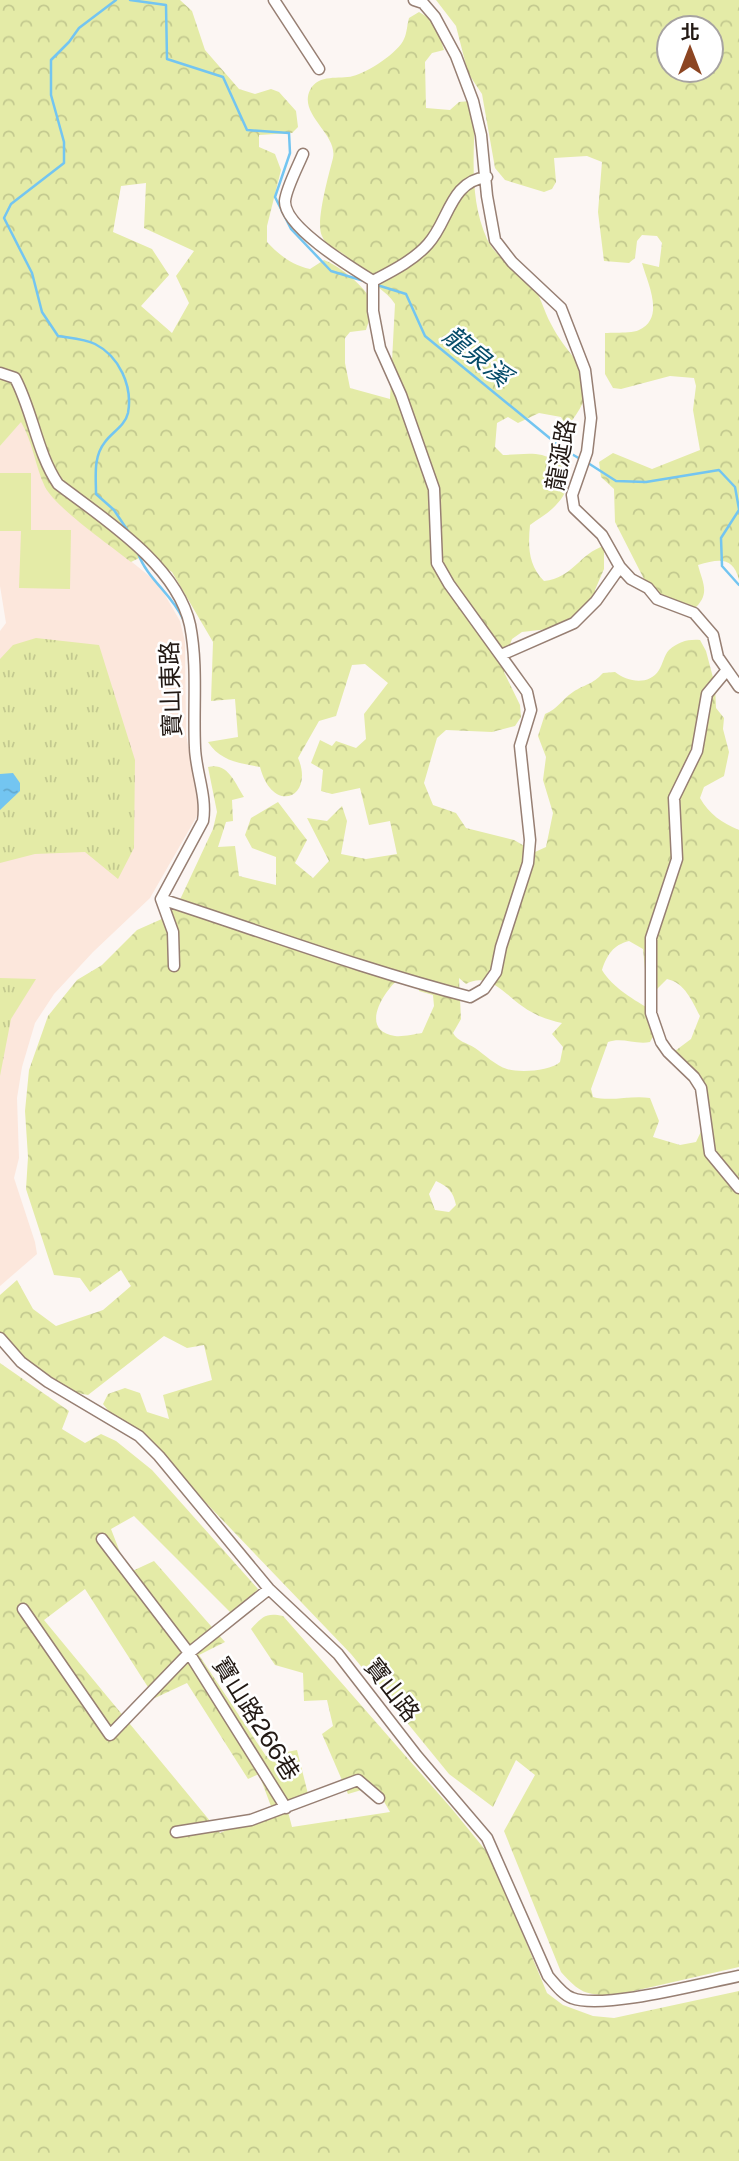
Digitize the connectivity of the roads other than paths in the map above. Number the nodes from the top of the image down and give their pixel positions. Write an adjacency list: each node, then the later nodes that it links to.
1 (274, 0): 3 (street)
2 (414, 0): 5 (street, 龍涎路)
3 (319, 69)
4 (303, 154): 6 (street)
5 (486, 177): 6 (street); 8 (street, 龍涎路)
6 (373, 281): 9 (street)
7 (0, 373): 12 (street, 寶山東路)
8 (620, 567): 9 (street); 10 (street, 龍涎路)
9 (501, 655): 12 (street)
10 (727, 670): 11 (street, 龍涎路); 14 (street)
11 (739, 687)
12 (160, 899): 13 (street)
13 (174, 966)
14 (739, 1188)
15 (0, 1338): 17 (street, 寶山路)
16 (102, 1539): 19 (street, 寶山路266巷)
17 (269, 1589): 19 (street, 寶山路266巷); 23 (street, 寶山路)
18 (23, 1609): 19 (street, 寶山路266巷)
19 (189, 1653): 21 (street, 寶山路266巷)
20 (379, 1798): 21 (street)
21 (286, 1808): 22 (street)
22 (176, 1832)
23 (739, 1976)

